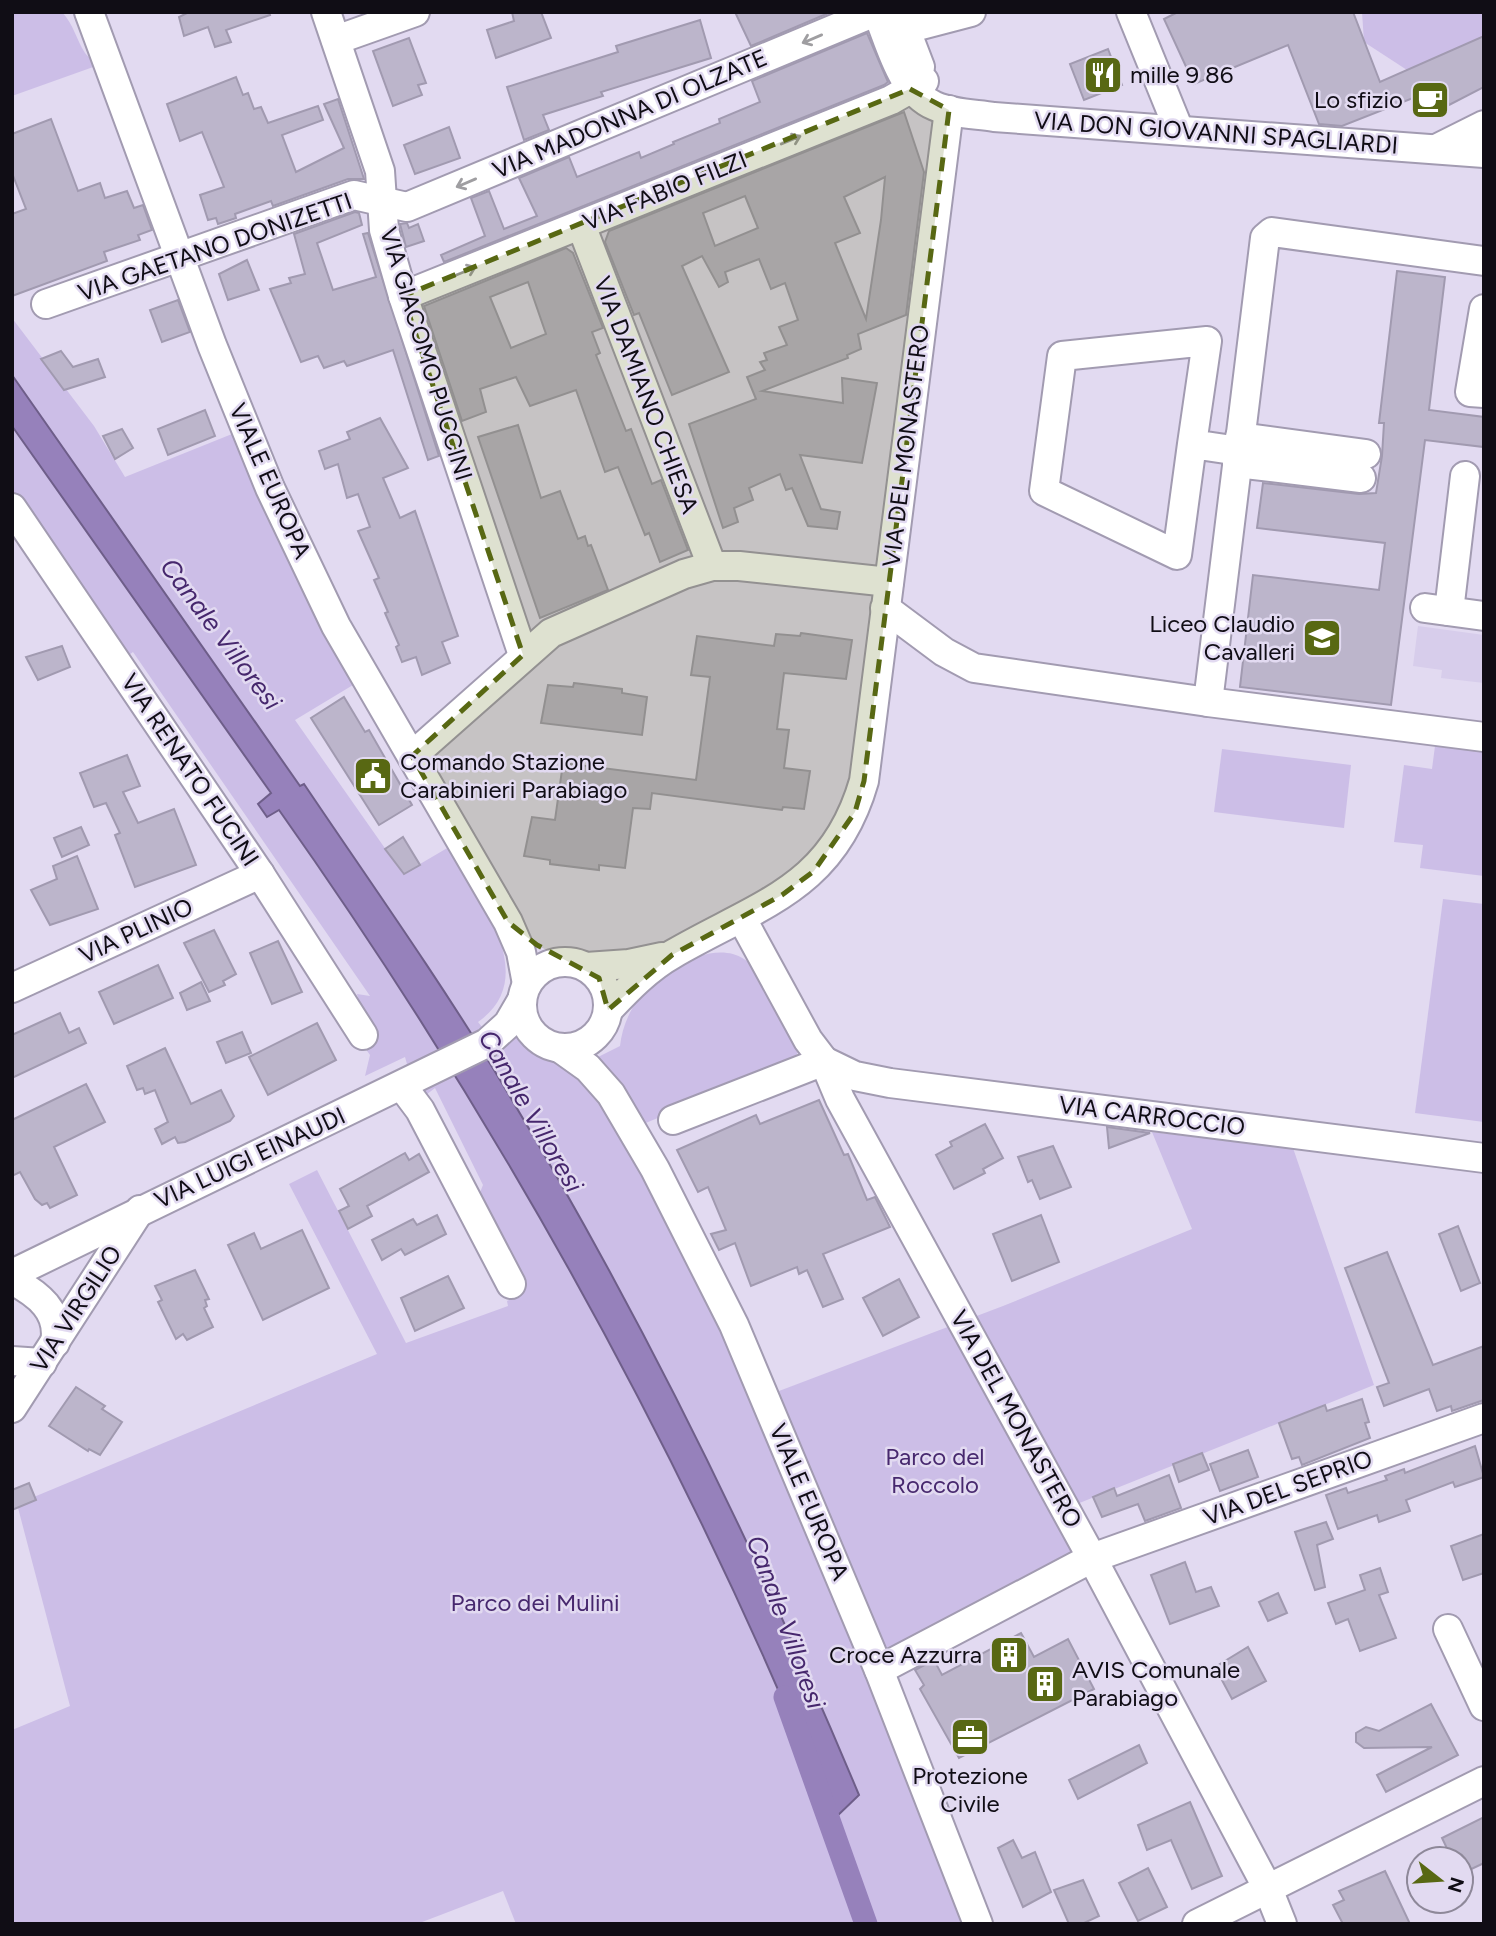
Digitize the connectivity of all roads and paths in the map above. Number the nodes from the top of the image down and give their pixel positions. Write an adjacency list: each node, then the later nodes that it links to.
1 (89, 12): 17 (street, VIALE EUROPA)
2 (326, 12): 8 (street, VIA GIACOMO PUCCINI)
3 (415, 12): 8 (street)
4 (876, 12): 9 (street); 15 (street, VIA MADONNA DI OLZATE, one-way to 15)
5 (971, 12): 7 (street)
6 (1137, 14): 12 (street)
7 (903, 20): 9 (street)
8 (336, 40): 15 (street, VIA GIACOMO PUCCINI)
9 (918, 84): 10 (street); 16 (street, VIA FABIO FILZI, one-way to 9)
10 (949, 110): 12 (street, VIA DON GIOVANNI SPAGLIARDI); 29 (street, VIA DEL MONASTERO)
11 (1484, 125): 13 (street)
12 (1179, 130): 13 (street, VIA DON GIOVANNI SPAGLIARDI)
13 (1436, 149): 14 (street, VIA DON GIOVANNI SPAGLIARDI)
14 (1484, 153)
15 (384, 204): 17 (street, VIA GAETANO DONIZETTI); 19 (street, VIA GIACOMO PUCCINI)
16 (581, 225): 19 (street, VIA FABIO FILZI, one-way to 16); 28 (street, VIA DAMIANO CHIESA)
17 (180, 257): 20 (street, VIA GAETANO DONIZETTI); 34 (street, VIALE EUROPA)
18 (1484, 261): 24 (street)
19 (403, 296): 31 (street, VIA GIACOMO PUCCINI)
20 (46, 304)
21 (1484, 309): 22 (street)
22 (1484, 393)
23 (1192, 444): 23 (street); 24 (street)
24 (1239, 450): 25 (street); 32 (street)
25 (1363, 466)
26 (1465, 476): 30 (street)
27 (12, 508): 35 (street, VIA RENATO FUCINI)
28 (712, 566): 29 (street); 31 (street)
29 (887, 595): 32 (street); 36 (street, VIA DEL MONASTERO)
30 (1484, 616)
31 (523, 654): 34 (street)
32 (1208, 702): 33 (street)
33 (1484, 737)
34 (412, 756): 37 (street, VIALE EUROPA)
35 (260, 874): 40 (street, VIA PLINIO); 43 (street, VIA RENATO FUCINI)
36 (742, 919): 38 (street, VIA DEL MONASTERO); 46 (street, VIA DEL MONASTERO)
37 (508, 922): 39 (street, VIALE EUROPA); 41 (street, VIALE EUROPA)
38 (672, 955): 39 (street); 42 (street)
39 (578, 964): 41 (street); 42 (street, VIALE EUROPA)
40 (12, 988)
41 (524, 992): 44 (street, VIA LUIGI EINAUDI); 45 (street, VIALE EUROPA)
42 (606, 1018): 45 (street); 48 (street, VIALE EUROPA)
43 (363, 1035)
44 (487, 1043): 45 (street, VIA LUIGI EINAUDI); 47 (street, VIA LUIGI EINAUDI)
45 (552, 1046): 48 (street, VIALE EUROPA)
46 (824, 1060): 49 (street); 50 (street, VIA CARROCCIO); 59 (street, VIA DEL MONASTERO)
47 (411, 1082): 51 (street, VIA LUIGI EINAUDI); 54 (street)
48 (611, 1094): 61 (street, VIALE EUROPA)
49 (673, 1120)
50 (1484, 1158)
51 (140, 1210): 52 (street, VIA LUIGI EINAUDI); 55 (street, VIA VIRGILIO)
52 (12, 1274)
53 (12, 1280): 55 (street)
54 (511, 1284)
55 (48, 1353): 56 (street); 57 (street, VIA VIRGILIO)
56 (12, 1361)
57 (12, 1408)
58 (1484, 1418): 59 (street, VIA DEL SEPRIO)
59 (1092, 1558): 61 (street, VIA DEL SEPRIO); 64 (street, VIA DEL MONASTERO)
60 (1448, 1629): 62 (street)
61 (879, 1670): 65 (street, VIALE EUROPA)
62 (1484, 1706)
63 (1484, 1781): 64 (street)
64 (1268, 1889): 66 (street); 67 (street, VIA DEL MONASTERO)
65 (978, 1924)
66 (1197, 1924)
67 (1282, 1924)

